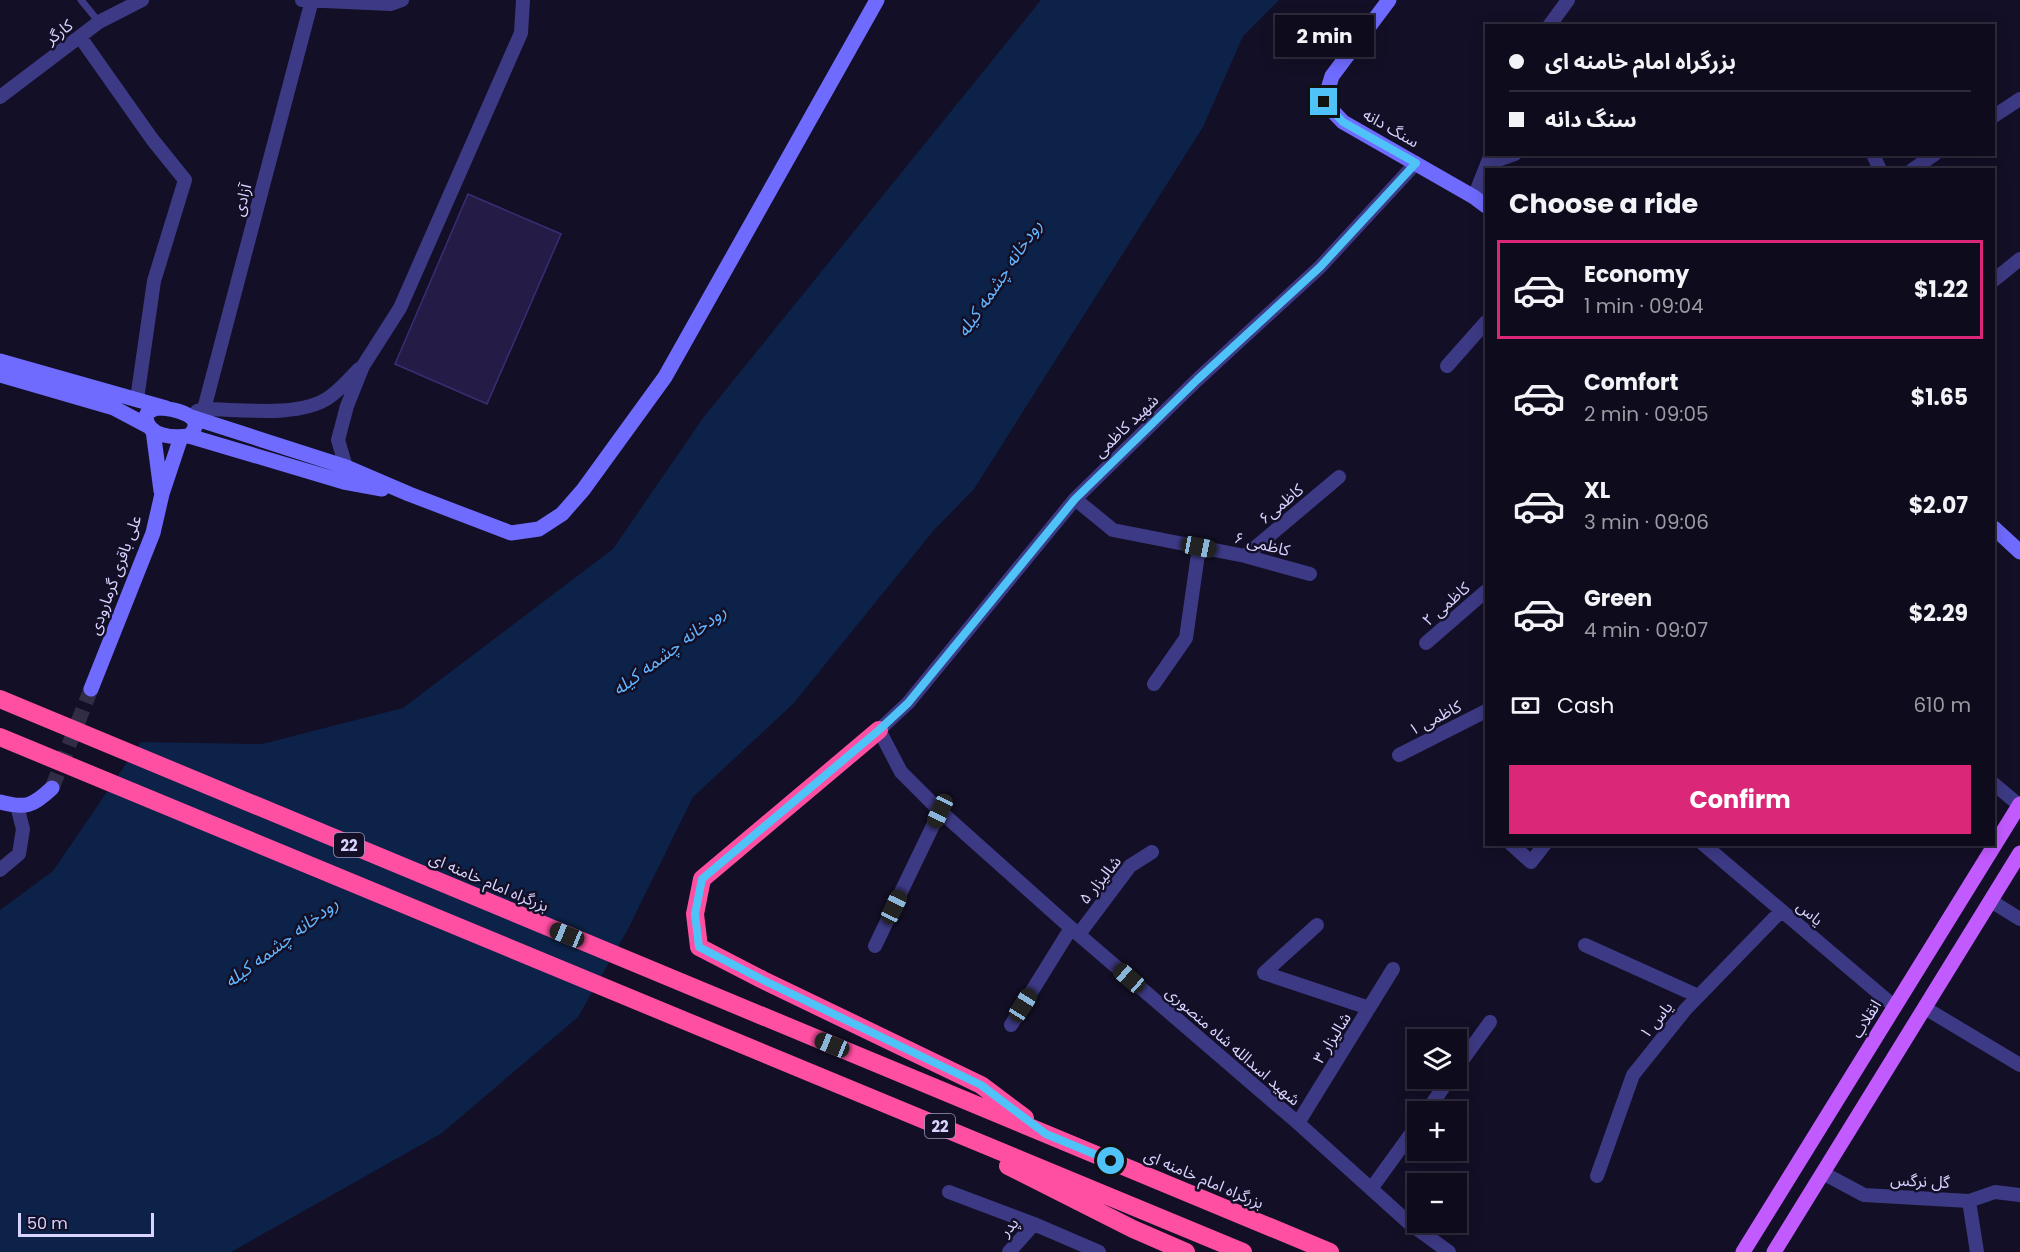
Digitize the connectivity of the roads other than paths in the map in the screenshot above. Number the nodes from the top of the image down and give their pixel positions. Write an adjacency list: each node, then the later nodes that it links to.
1 (81, 0): 10 (lane)
2 (142, 0): 10 (street, کارگر)
3 (302, 0): 4 (street)
4 (312, 0): 5 (street); 33 (street, آزادی)
5 (402, 0)
6 (523, 0): 28 (street)
7 (877, 0): 39 (street)
8 (1389, 0): 19 (street, سنگ دانه)
9 (1568, 0): 11 (street)
10 (99, 22): 12 (street, کارگر)
11 (1550, 24)
12 (80, 37): 13 (street, کارگر); 31 (street)
13 (0, 97)
14 (2020, 99): 15 (street)
15 (1995, 115)
16 (1505, 156): 18 (street)
17 (1932, 156): 20 (street)
18 (1489, 159)
19 (1416, 163): 22 (street, سنگ دانه); 40 (street, شهید کاظمی)
20 (1915, 168)
21 (1485, 169): 22 (street)
22 (1474, 196): 23 (street, سنگ دانه)
23 (1485, 205)
24 (2020, 259): 25 (street)
25 (1995, 279)
26 (1485, 323): 29 (street)
27 (0, 361): 31 (street)
28 (363, 366): 33 (street); 36 (street)
29 (1447, 366)
30 (0, 375): 34 (street)
31 (137, 399): 32 (street)
32 (166, 408): 33 (street); 34 (street)
33 (194, 413): 35 (street, علی باقری گرمارودی); 36 (street)
34 (151, 428): 35 (street); 38 (street)
35 (185, 437): 38 (street, علی باقری گرمارودی); 39 (street)
36 (346, 466): 39 (street)
37 (1339, 477): 44 (street, کاظمی۶)
38 (162, 494): 49 (street, علی باقری گرمارودی)
39 (409, 494)
40 (1075, 499): 42 (street, کاظمی ۶); 52 (street, شهید کاظمی)
41 (1995, 529): 43 (street)
42 (1199, 547): 44 (street, کاظمی ۶); 48 (street)
43 (2020, 552)
44 (1245, 556): 45 (street, کاظمی ۶)
45 (1310, 574)
46 (1485, 592): 47 (street, کاظمی ۲)
47 (1426, 643)
48 (1154, 684)
49 (91, 689)
50 (0, 699): 87 (highway, بزرگراه امام خامنه ای / 22)
51 (1485, 712): 54 (street, کاظمی ۱)
52 (879, 730): 60 (street, شهید اسدالله شاه منصوری); 87 (highway)
53 (0, 737): 85 (highway, 22)
54 (1399, 755)
55 (1995, 785): 58 (street)
56 (52, 788): 59 (street)
57 (0, 802): 59 (street)
58 (2020, 804): 61 (main road, انقلاب)
59 (17, 807): 68 (street)
60 (940, 811): 73 (street, شهید اسدالله شاه منصوری); 75 (street)
61 (1995, 844)
62 (1514, 846): 63 (street)
63 (1543, 846)
64 (1705, 846): 70 (street, یاس)
65 (1994, 846): 78 (main road, انقلاب)
66 (1152, 852): 73 (street, شالیزار ۵)
67 (2020, 853): 69 (main road)
68 (0, 870)
69 (1991, 901): 71 (street); 80 (main road)
70 (1781, 911): 77 (street, یاس ۱); 78 (street, یاس)
71 (2020, 919)
72 (1317, 925): 79 (street)
73 (1075, 931): 82 (street, شالیزار ۵); 86 (street, شهید اسدالله شاه منصوری)
74 (1585, 945): 77 (street)
75 (875, 946)
76 (1393, 969): 79 (street, شالیزار ۳)
77 (1698, 996): 90 (street, یاس ۱)
78 (1894, 1007): 102 (main road, انقلاب)
79 (1369, 1008): 86 (street, شالیزار ۳)
80 (1925, 1008): 84 (street); 89 (main road)
81 (1490, 1022): 83 (street)
82 (1011, 1025)
83 (1467, 1054)
84 (2020, 1065)
85 (881, 1102): 98 (highway); 99 (highway, 22)
86 (1298, 1123): 91 (street, شهید اسدالله شاه منصوری)
87 (1046, 1134): 100 (highway, بزرگراه امام خامنه ای / 22)
88 (1407, 1139): 91 (street)
89 (1823, 1173): 94 (street, گل نرگس); 103 (main road)
90 (1597, 1176)
91 (1371, 1189): 101 (street, شهید اسدالله شاه منصوری)
92 (949, 1192): 95 (street)
93 (2020, 1195): 94 (street)
94 (1969, 1201): 104 (street, گل نرگس)
95 (1034, 1224): 96 (street, پدر); 97 (street)
96 (1009, 1252)
97 (1099, 1252)
98 (1186, 1252)
99 (1243, 1252)
100 (1330, 1252)
101 (1449, 1252)
102 (1743, 1252)
103 (1774, 1252)
104 (1977, 1252)

